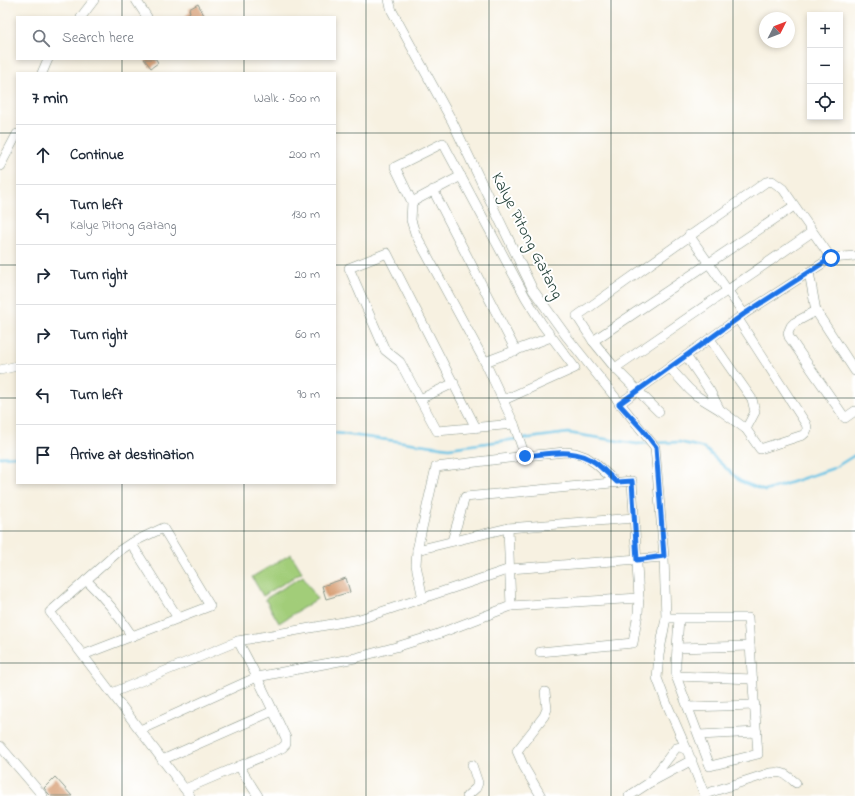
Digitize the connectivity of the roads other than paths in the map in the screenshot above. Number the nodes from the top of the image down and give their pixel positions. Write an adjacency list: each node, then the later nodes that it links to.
1 (94, 0): 4 (street)
2 (136, 0): 5 (street)
3 (389, 0): 38 (street, Kalye Pitong Gatang)
4 (82, 16)
5 (146, 16)
6 (48, 60): 7 (street)
7 (42, 72)
8 (16, 136): 9 (street)
9 (0, 166)
10 (461, 176): 11 (street); 12 (street); 23 (street)
11 (433, 190): 12 (street); 26 (street)
12 (412, 202): 28 (street)
13 (794, 206): 14 (street); 15 (street); 18 (street)
14 (812, 232): 17 (street); 20 (street)
15 (689, 235): 18 (street); 25 (street)
16 (855, 256): 17 (street)
17 (831, 258): 19 (street)
18 (709, 263): 20 (street); 25 (street)
19 (809, 272): 21 (street); 22 (street)
20 (728, 290): 22 (street); 30 (street)
21 (816, 311): 33 (street); 40 (street)
22 (741, 317): 24 (street); 44 (street)
23 (551, 337): 26 (street); 37 (street)
24 (710, 339): 27 (street); 44 (street)
25 (593, 341): 30 (street)
26 (516, 351): 28 (street)
27 (686, 356): 31 (street); 39 (street)
28 (485, 362): 37 (street)
29 (16, 366): 32 (street)
30 (615, 368): 35 (street)
31 (670, 368): 35 (street); 39 (street)
32 (0, 370)
33 (855, 371)
34 (454, 383): 36 (street); 36 (street); 43 (street)
35 (637, 391): 38 (street); 41 (street)
36 (420, 399): 43 (street)
37 (504, 400): 42 (street)
38 (619, 404): 52 (street, Kalye Pitong Gatang)
39 (720, 410): 44 (street)
40 (855, 411)
41 (659, 412)
42 (514, 424): 43 (street); 45 (street)
43 (476, 428)
44 (746, 429)
45 (525, 456): 46 (street); 51 (street)
46 (617, 482): 47 (street); 49 (street)
47 (634, 518): 48 (street); 53 (street)
48 (508, 528): 49 (street); 54 (street)
49 (452, 541): 51 (street)
50 (131, 543): 55 (street); 59 (street); 59 (street)
51 (417, 550): 57 (street)
52 (664, 556): 53 (street); 60 (street, Kalye Pitong Gatang)
53 (637, 560): 54 (street); 56 (street)
54 (510, 569): 57 (street); 58 (street)
55 (86, 580): 62 (street); 67 (street)
56 (638, 598): 58 (street); 66 (street)
57 (423, 599): 63 (street)
58 (511, 606): 69 (street)
59 (178, 618): 62 (street)
60 (666, 618): 61 (street); 80 (street, Kalye Pitong Gatang)
61 (679, 618): 64 (street); 65 (street)
62 (132, 636): 67 (street)
63 (238, 641): 69 (street); 71 (street)
64 (750, 646): 65 (street); 70 (street)
65 (677, 648): 68 (street)
66 (540, 652)
67 (83, 656): 71 (street)
68 (676, 676): 70 (street); 74 (street)
69 (257, 677): 75 (street); 76 (street)
70 (753, 679): 73 (street)
71 (112, 692): 76 (street)
72 (545, 692): 92 (street)
73 (755, 705): 74 (street); 77 (street)
74 (688, 706): 78 (street)
75 (273, 711): 81 (street); 84 (street)
76 (140, 730): 81 (street)
77 (757, 732): 78 (street); 78 (street)
78 (699, 735)
79 (0, 746): 89 (street)
80 (687, 750): 82 (street, Kalye Pitong Gatang); 86 (street)
81 (162, 760): 87 (street)
82 (692, 760): 86 (street); 88 (street, Kalye Pitong Gatang)
83 (472, 765): 91 (street)
84 (239, 766): 87 (street); 90 (street)
85 (796, 783): 88 (street)
86 (649, 784): 93 (street)
87 (188, 793)
88 (705, 795)
89 (43, 796)
90 (258, 796)
91 (467, 796)
92 (541, 796)
93 (630, 796)

